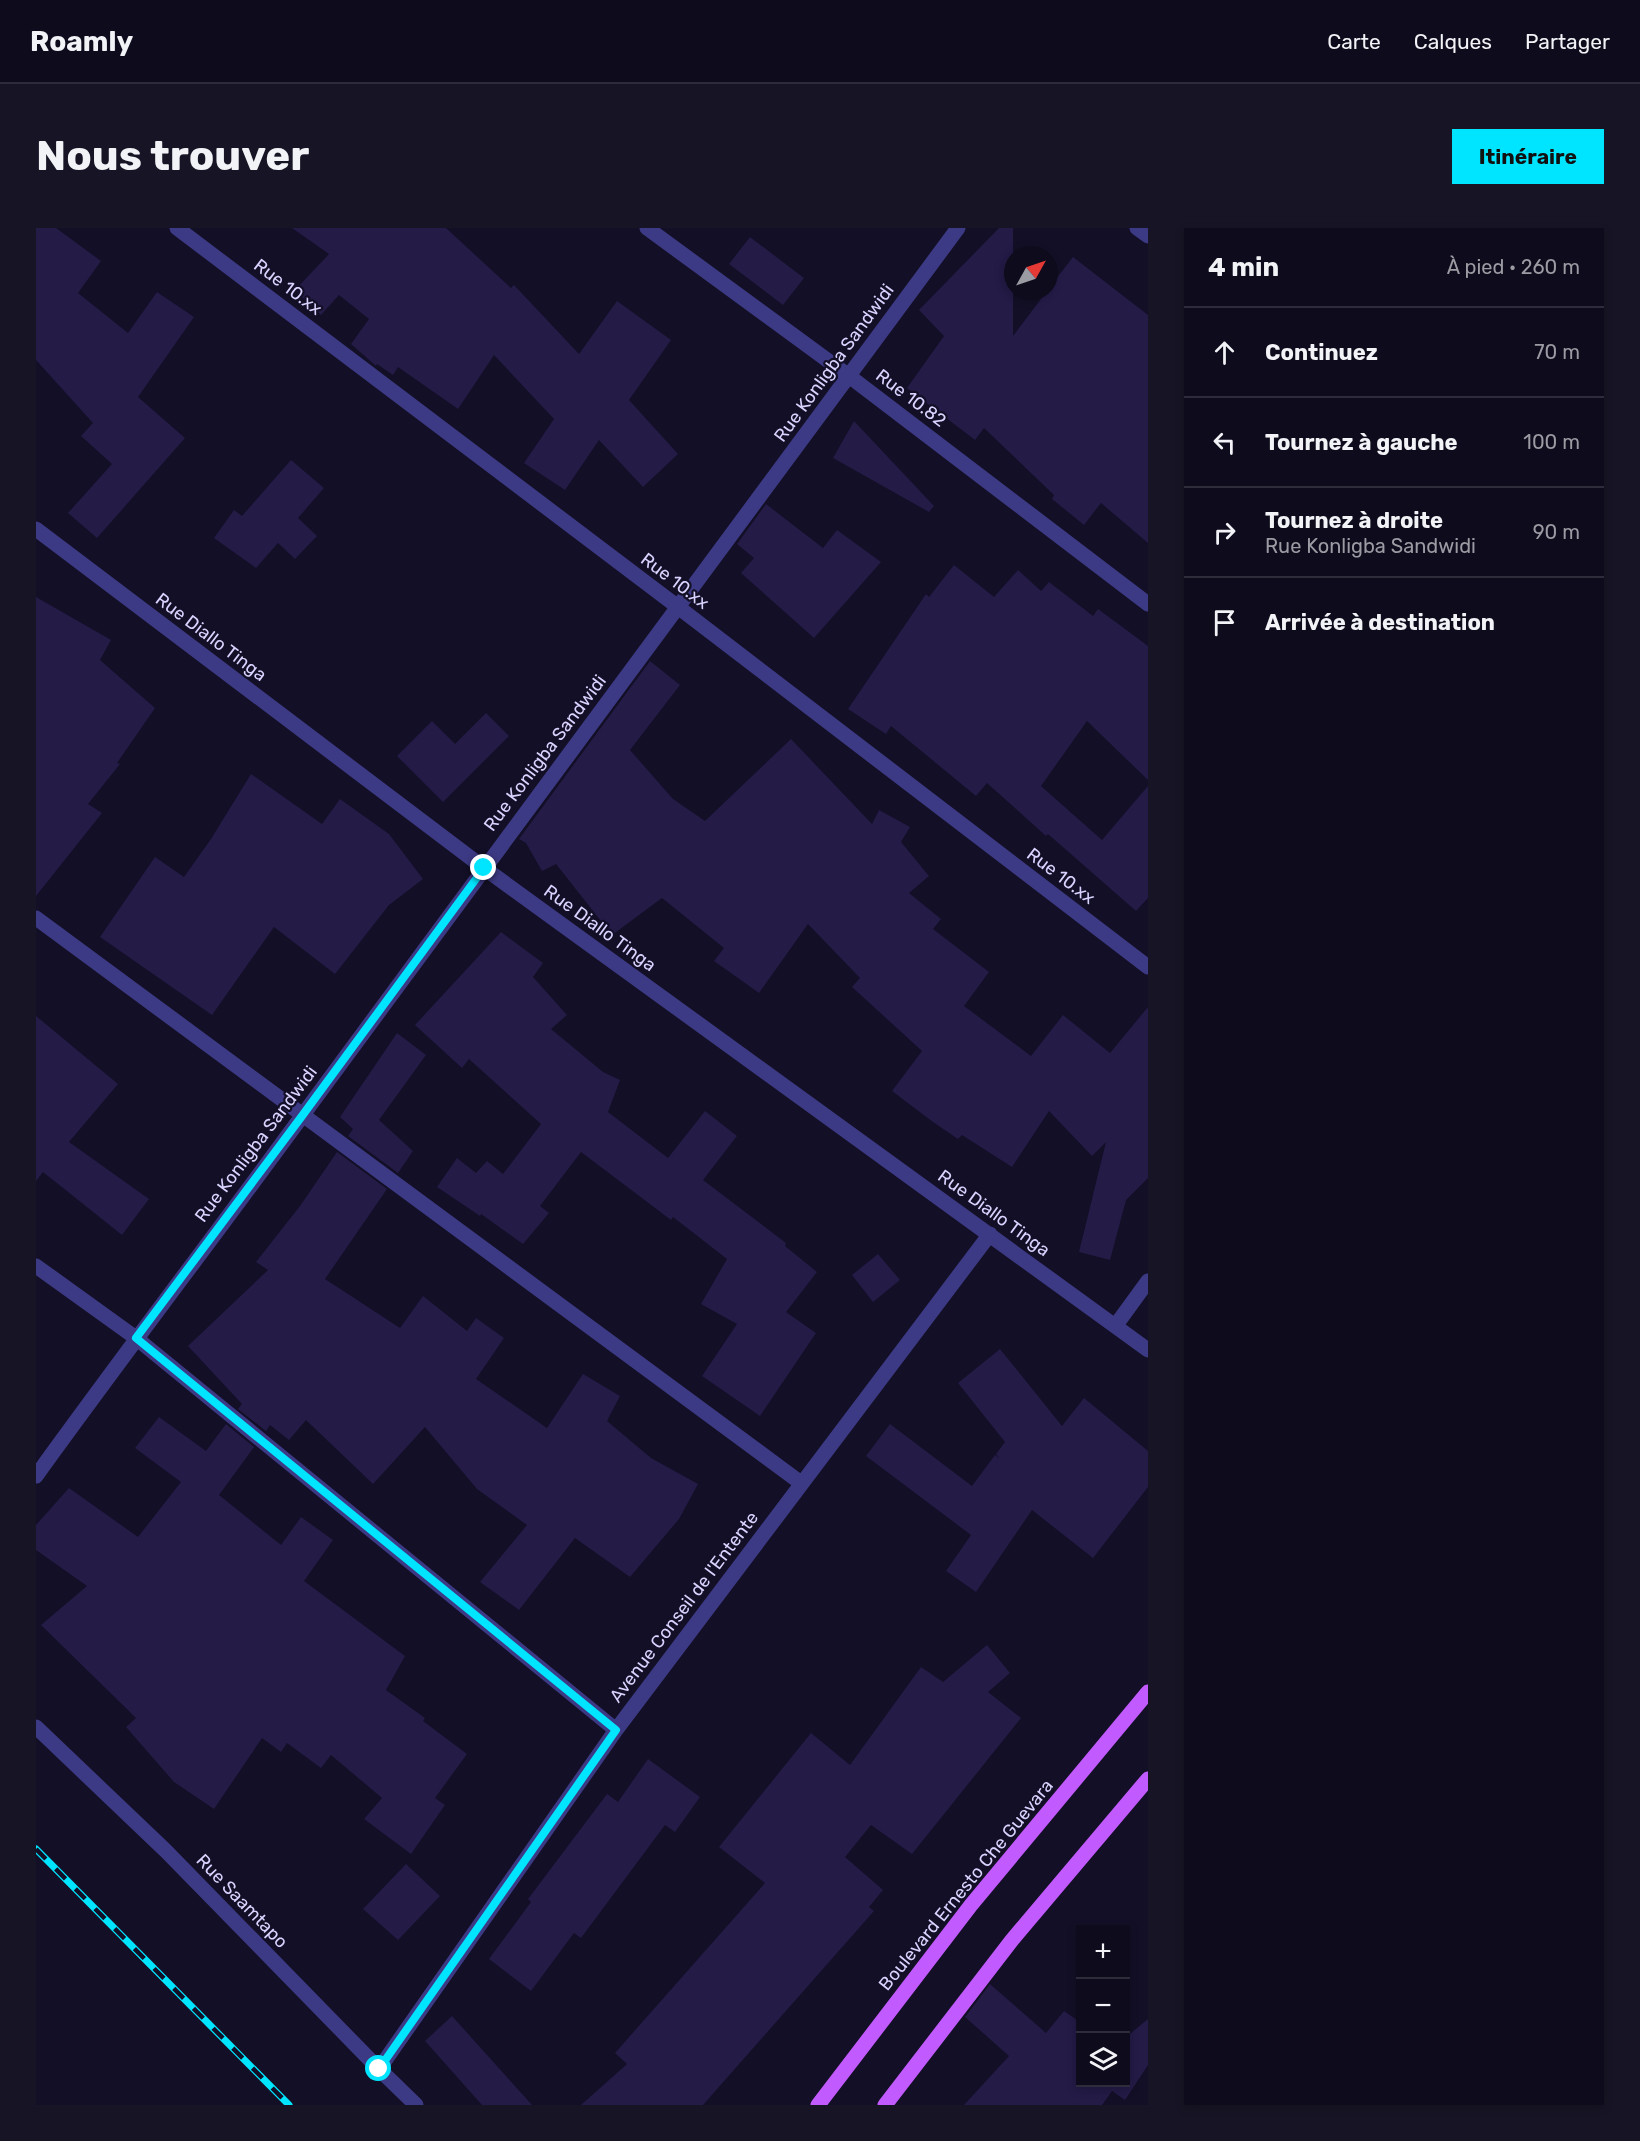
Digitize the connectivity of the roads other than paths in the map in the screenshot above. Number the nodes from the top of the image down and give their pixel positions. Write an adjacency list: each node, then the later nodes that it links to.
1 (177, 228): 9 (street, Rue 10.xx)
2 (647, 228): 6 (street, Rue 10.82)
3 (958, 228): 6 (street, Rue Konligba Sandwidi)
4 (1137, 228): 5 (street)
5 (1148, 236)
6 (849, 376): 8 (street, Rue 10.82); 9 (street, Rue Konligba Sandwidi)
7 (36, 529): 10 (street, Rue Diallo Tinga)
8 (1148, 604)
9 (678, 607): 10 (street, Rue Konligba Sandwidi); 12 (street, Rue 10.xx)
10 (484, 868): 13 (street, Rue Konligba Sandwidi); 14 (street, Rue Diallo Tinga)
11 (36, 918): 13 (street)
12 (1148, 967)
13 (302, 1116): 18 (street, Rue Konligba Sandwidi); 21 (street)
14 (990, 1234): 17 (street, Rue Diallo Tinga); 21 (street, Avenue Conseil de l'Entente)
15 (36, 1266): 18 (street)
16 (1148, 1281): 17 (street)
17 (1116, 1325): 19 (street, Rue Diallo Tinga)
18 (136, 1338): 20 (street, Rue Konligba Sandwidi); 24 (street)
19 (1148, 1350)
20 (36, 1476)
21 (801, 1483): 24 (street, Avenue Conseil de l'Entente)
22 (1148, 1692): 28 (main road, Boulevard Ernesto Che Guevara)
23 (36, 1727): 26 (street, Rue Saamtapo)
24 (616, 1730): 26 (street, Avenue Conseil de l'Entente)
25 (1148, 1779): 29 (main road)
26 (379, 2069): 27 (street, Rue Saamtapo)
27 (417, 2105)
28 (818, 2105)
29 (885, 2105)

